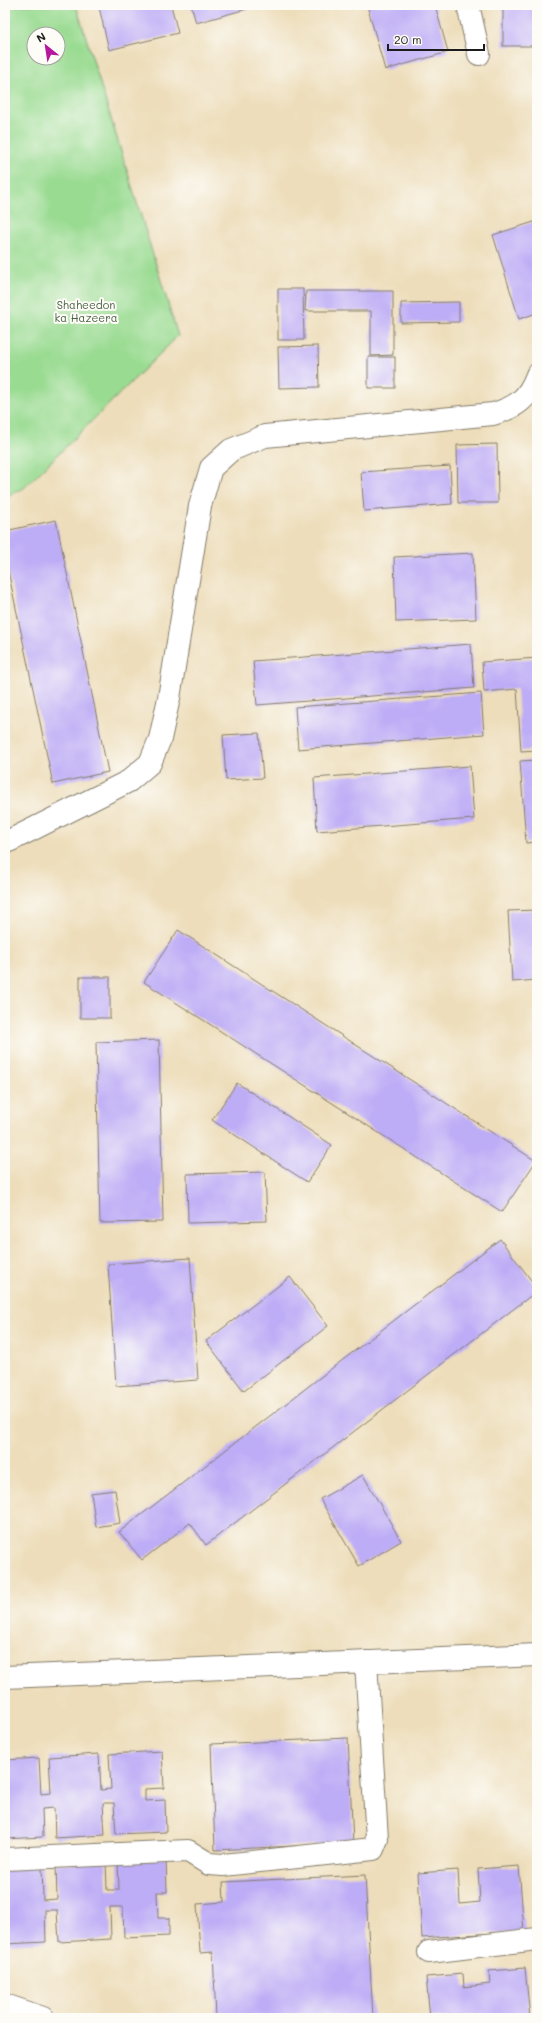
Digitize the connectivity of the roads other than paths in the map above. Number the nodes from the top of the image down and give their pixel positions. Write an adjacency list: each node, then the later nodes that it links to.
1 (468, 5): 2 (street)
2 (479, 54)
3 (537, 375): 4 (street)
4 (5, 843)
5 (537, 1655): 6 (street)
6 (366, 1662): 7 (street); 8 (street)
7 (5, 1677)
8 (5, 1859)
9 (537, 1939): 10 (street)
10 (429, 1952)
11 (5, 2005): 12 (street)
12 (43, 2018)

